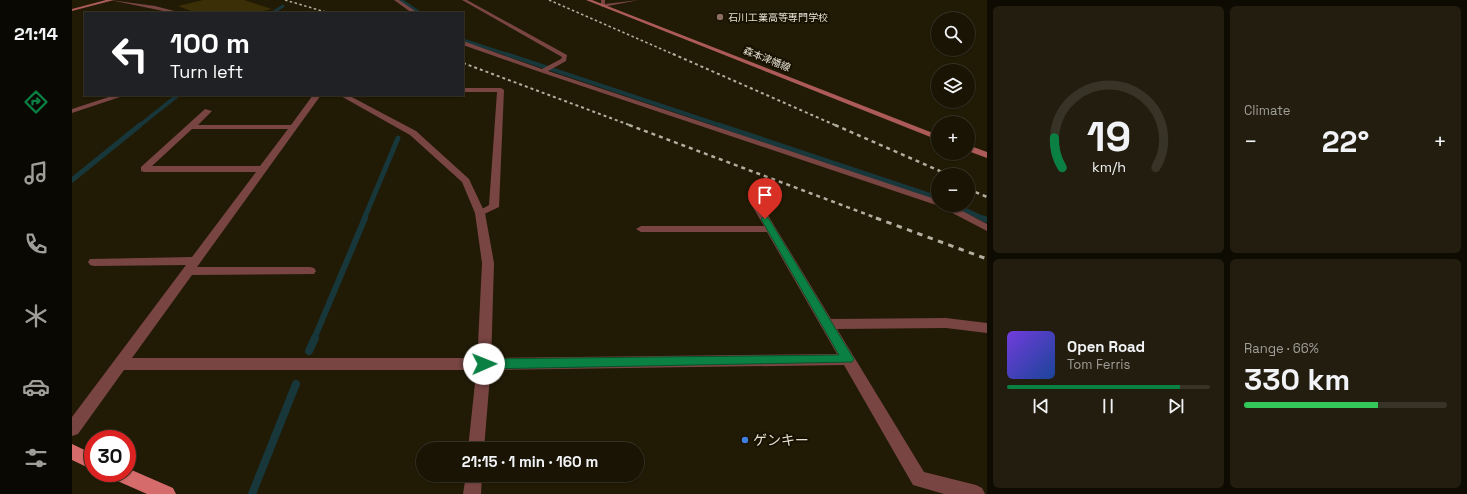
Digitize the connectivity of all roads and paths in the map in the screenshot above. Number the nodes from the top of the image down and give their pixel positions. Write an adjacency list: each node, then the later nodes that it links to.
1 (112, 0): 7 (main road); 8 (street)
2 (396, 0): 9 (street)
3 (464, 0): 11 (street)
4 (588, 0): 6 (main road, 森本津幡線)
5 (637, 0): 6 (street)
6 (603, 3): 20 (main road, 森本津幡線)
7 (72, 10)
8 (175, 12)
9 (414, 12)
10 (464, 42): 25 (street)
11 (544, 70)
12 (464, 90): 27 (street)
13 (119, 96): 16 (street)
14 (316, 96): 18 (street)
15 (345, 96): 27 (street)
16 (72, 111)
17 (208, 111): 19 (street)
18 (293, 127): 19 (street); 23 (street)
19 (190, 128): 23 (street)
20 (931, 135)
21 (975, 151): 22 (main road)
22 (987, 155)
23 (262, 169): 31 (street)
24 (753, 199): 29 (street)
25 (931, 201)
26 (956, 212): 28 (street)
27 (480, 213): 39 (street)
28 (987, 228)
29 (771, 229): 30 (street); 35 (street)
30 (641, 230)
31 (195, 261): 32 (street); 33 (street)
32 (94, 262)
33 (187, 271): 34 (street); 38 (street)
34 (310, 271)
35 (827, 324): 36 (street); 37 (street)
36 (987, 328)
37 (848, 359): 39 (street); 48 (street)
38 (119, 364): 39 (street); 40 (street)
39 (484, 364): 41 (street)
40 (72, 429)
41 (477, 442)
42 (72, 452): 43 (main road)
43 (84, 458)
44 (136, 480): 46 (main road)
45 (473, 482): 47 (street)
46 (167, 494)
47 (472, 494)
48 (976, 494)

